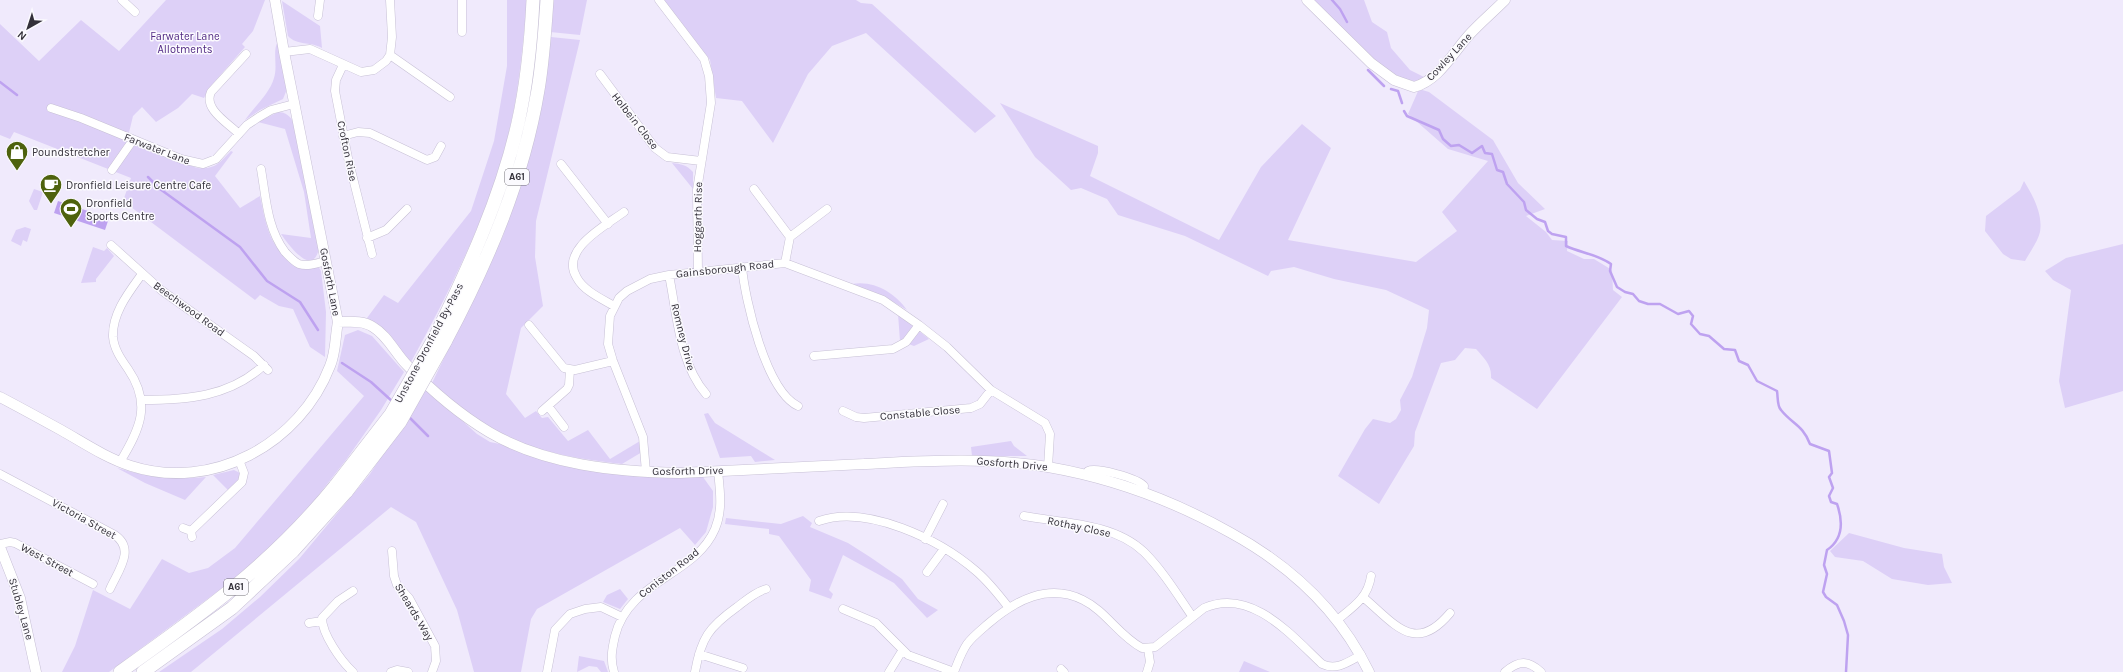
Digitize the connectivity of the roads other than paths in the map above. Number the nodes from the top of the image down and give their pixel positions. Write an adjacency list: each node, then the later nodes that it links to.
1 (122, 0): 11 (street)
2 (275, 0): 14 (street, Gosforth Lane)
3 (320, 0): 12 (street)
4 (390, 0): 16 (street)
5 (462, 0): 13 (street)
6 (534, 0): 49 (highway, Unstone-Dronfield By-Pass / A61)
7 (547, 0): 49 (highway, Unstone-Dronfield By-Pass / A61)
8 (659, 0): 26 (street, Hoggarth Rise)
9 (1307, 0): 10 (street, Cowley Lane)
10 (1505, 0)
11 (135, 12)
12 (318, 16)
13 (462, 32)
14 (284, 52): 17 (street); 20 (street, Gosforth Lane)
15 (246, 54): 22 (street)
16 (390, 55): 17 (street); 19 (street)
17 (343, 65): 23 (street, Crofton Rise)
18 (600, 74): 26 (street, Holbein Close)
19 (450, 97)
20 (294, 104): 22 (street, Farwater Lane); 39 (street, Gosforth Lane)
21 (51, 108): 24 (street, Farwater Lane)
22 (239, 134): 24 (street, Farwater Lane)
23 (343, 136): 25 (street); 36 (street, Crofton Rise)
24 (133, 140): 29 (street)
25 (441, 146)
26 (701, 161): 42 (street, Hoggarth Rise)
27 (561, 164): 34 (street)
28 (261, 169): 39 (street)
29 (112, 170)
30 (754, 189): 35 (street)
31 (407, 209): 36 (street)
32 (827, 209): 35 (street)
33 (624, 212): 34 (street)
34 (608, 224): 45 (street)
35 (790, 237): 40 (street)
36 (367, 238): 38 (street, Crofton Rise)
37 (111, 245): 43 (street, Beechwood Road)
38 (372, 254)
39 (326, 261): 46 (street, Gosforth Lane)
40 (785, 263): 41 (street, Gainsborough Road); 48 (street, Gainsborough Road)
41 (742, 267): 42 (street, Gainsborough Road); 57 (street)
42 (698, 272): 44 (street, Gainsborough Road)
43 (142, 274): 56 (street); 56 (street, Beechwood Road)
44 (669, 275): 45 (street, Gainsborough Road); 54 (street, Romney Drive)
45 (614, 306): 51 (street, Gainsborough Road)
46 (338, 322): 60 (street, Gosforth Lane); 64 (street, Gosforth Drive)
47 (529, 324): 52 (street)
48 (919, 325): 50 (street); 53 (street, Gainsborough Road)
49 (440, 340): 66 (highway, Unstone-Dronfield By-Pass / A61, bridge)
50 (814, 356)
51 (613, 361): 52 (street); 64 (street, Gainsborough Road)
52 (570, 370): 59 (street)
53 (991, 390): 58 (street, Constable Close); 62 (street, Gainsborough Road)
54 (706, 394)
55 (0, 397): 61 (street, Gosforth Lane)
56 (142, 400): 61 (street)
57 (798, 406)
58 (843, 411)
59 (564, 427)
60 (239, 460): 61 (street, Gosforth Lane); 70 (street)
61 (120, 462)
62 (1048, 467): 63 (street, Gosforth Drive); 87 (street, Gosforth Drive)
63 (718, 471): 64 (street, Gosforth Drive); 86 (street, Coniston Road)
64 (646, 472)
65 (0, 474): 78 (street, Victoria Street)
66 (341, 488): 97 (highway, Unstone-Dronfield By-Pass / A61); 98 (highway, Unstone-Dronfield By-Pass / A61)
67 (943, 504): 71 (street)
68 (1024, 516): 85 (street, Rothay Close)
69 (819, 521): 71 (street)
70 (189, 532)
71 (924, 539): 73 (street)
72 (0, 546): 77 (street, West Street); 96 (street, Stubley Lane)
73 (944, 549): 75 (street); 82 (street)
74 (392, 550): 102 (street, Sheards Way)
75 (927, 572)
76 (1371, 576): 81 (street)
77 (94, 584)
78 (110, 589)
79 (766, 589): 92 (street)
80 (353, 591): 88 (street)
81 (1364, 598): 84 (street); 87 (street)
82 (1009, 608): 90 (street); 107 (street)
83 (843, 609): 91 (street)
84 (1450, 613)
85 (1192, 616): 90 (street); 93 (street)
86 (622, 617): 103 (street); 104 (street, Coniston Road)
87 (1337, 620): 93 (street, Gosforth Drive)
88 (322, 621): 89 (street); 99 (street)
89 (310, 623)
90 (1148, 649): 95 (street)
91 (902, 651): 106 (street); 107 (street)
92 (699, 654): 94 (street); 105 (street)
93 (1361, 655): 108 (street, Gosforth Drive)
94 (743, 668)
95 (1151, 671)
96 (36, 672)
97 (120, 672)
98 (143, 672)
99 (353, 672)
100 (390, 672): 101 (street)
101 (408, 672)
102 (432, 672)
103 (547, 672)
104 (614, 672)
105 (695, 672)
106 (889, 672)
107 (954, 672)
108 (1369, 672)
109 (1505, 672): 110 (street)
110 (1541, 672)

